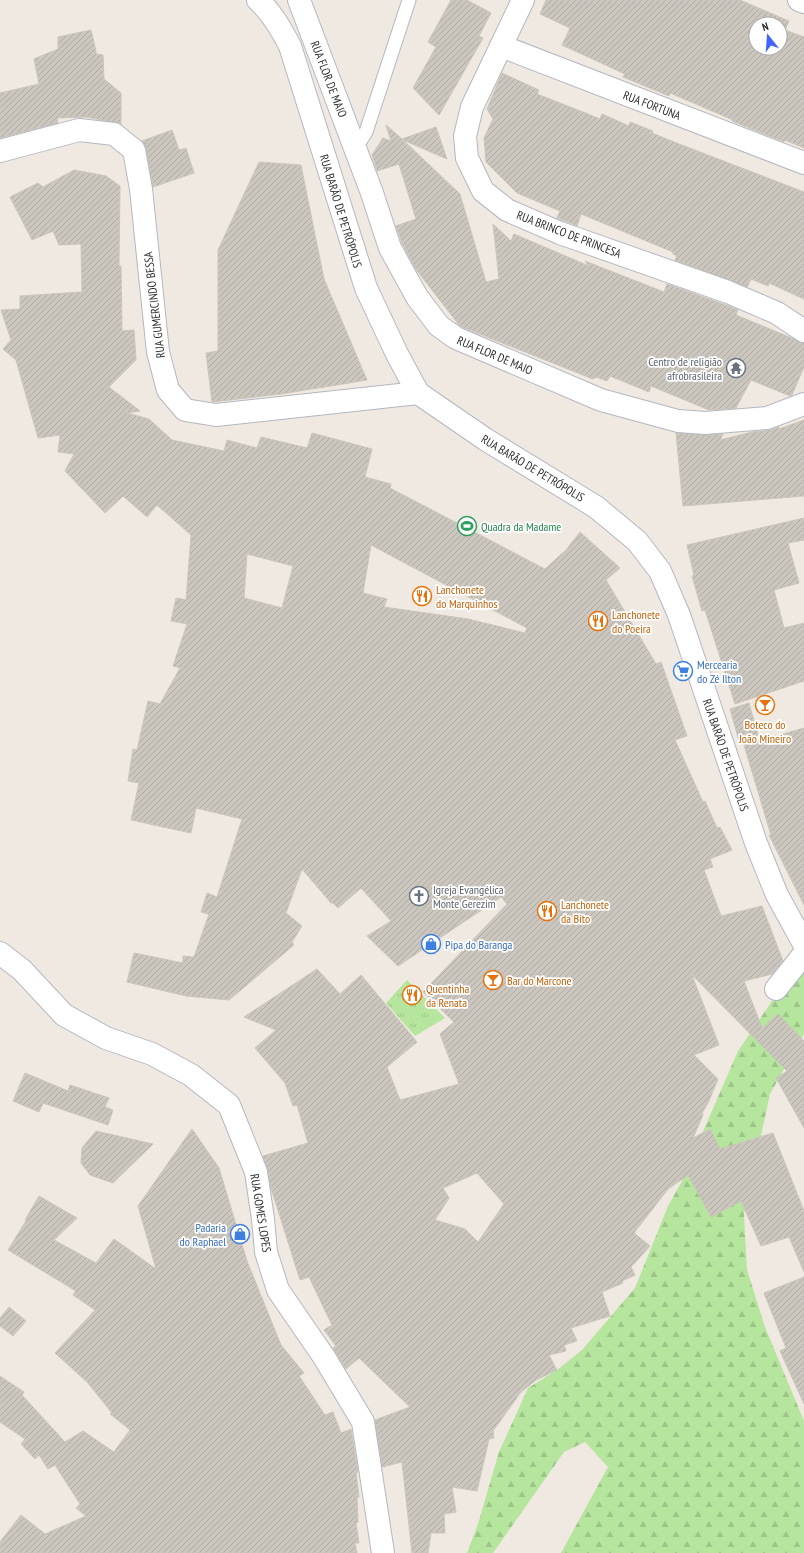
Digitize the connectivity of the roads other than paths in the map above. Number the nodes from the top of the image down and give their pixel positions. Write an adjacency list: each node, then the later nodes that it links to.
1 (258, 0): 12 (street, RUA BARÃO DE PETRÓPOLIS)
2 (299, 0): 8 (street, RUA FLOR DE MAIO)
3 (409, 0): 8 (lane)
4 (522, 0): 7 (street, RUA BRINCO DE PRINCESA)
5 (799, 0): 6 (street)
6 (804, 2)
7 (501, 46): 10 (street, RUA FORTUNA); 11 (street, RUA BRINCO DE PRINCESA)
8 (355, 149): 13 (street, RUA FLOR DE MAIO)
9 (0, 151): 12 (street, RUA GUMERCINDO BESSA)
10 (804, 163)
11 (804, 331)
12 (418, 393): 14 (street, RUA BARÃO DE PETRÓPOLIS)
13 (804, 404)
14 (804, 944)
15 (0, 953): 18 (street, RUA GOMES LOPES)
16 (804, 954): 17 (street)
17 (776, 989)
18 (383, 1553)

